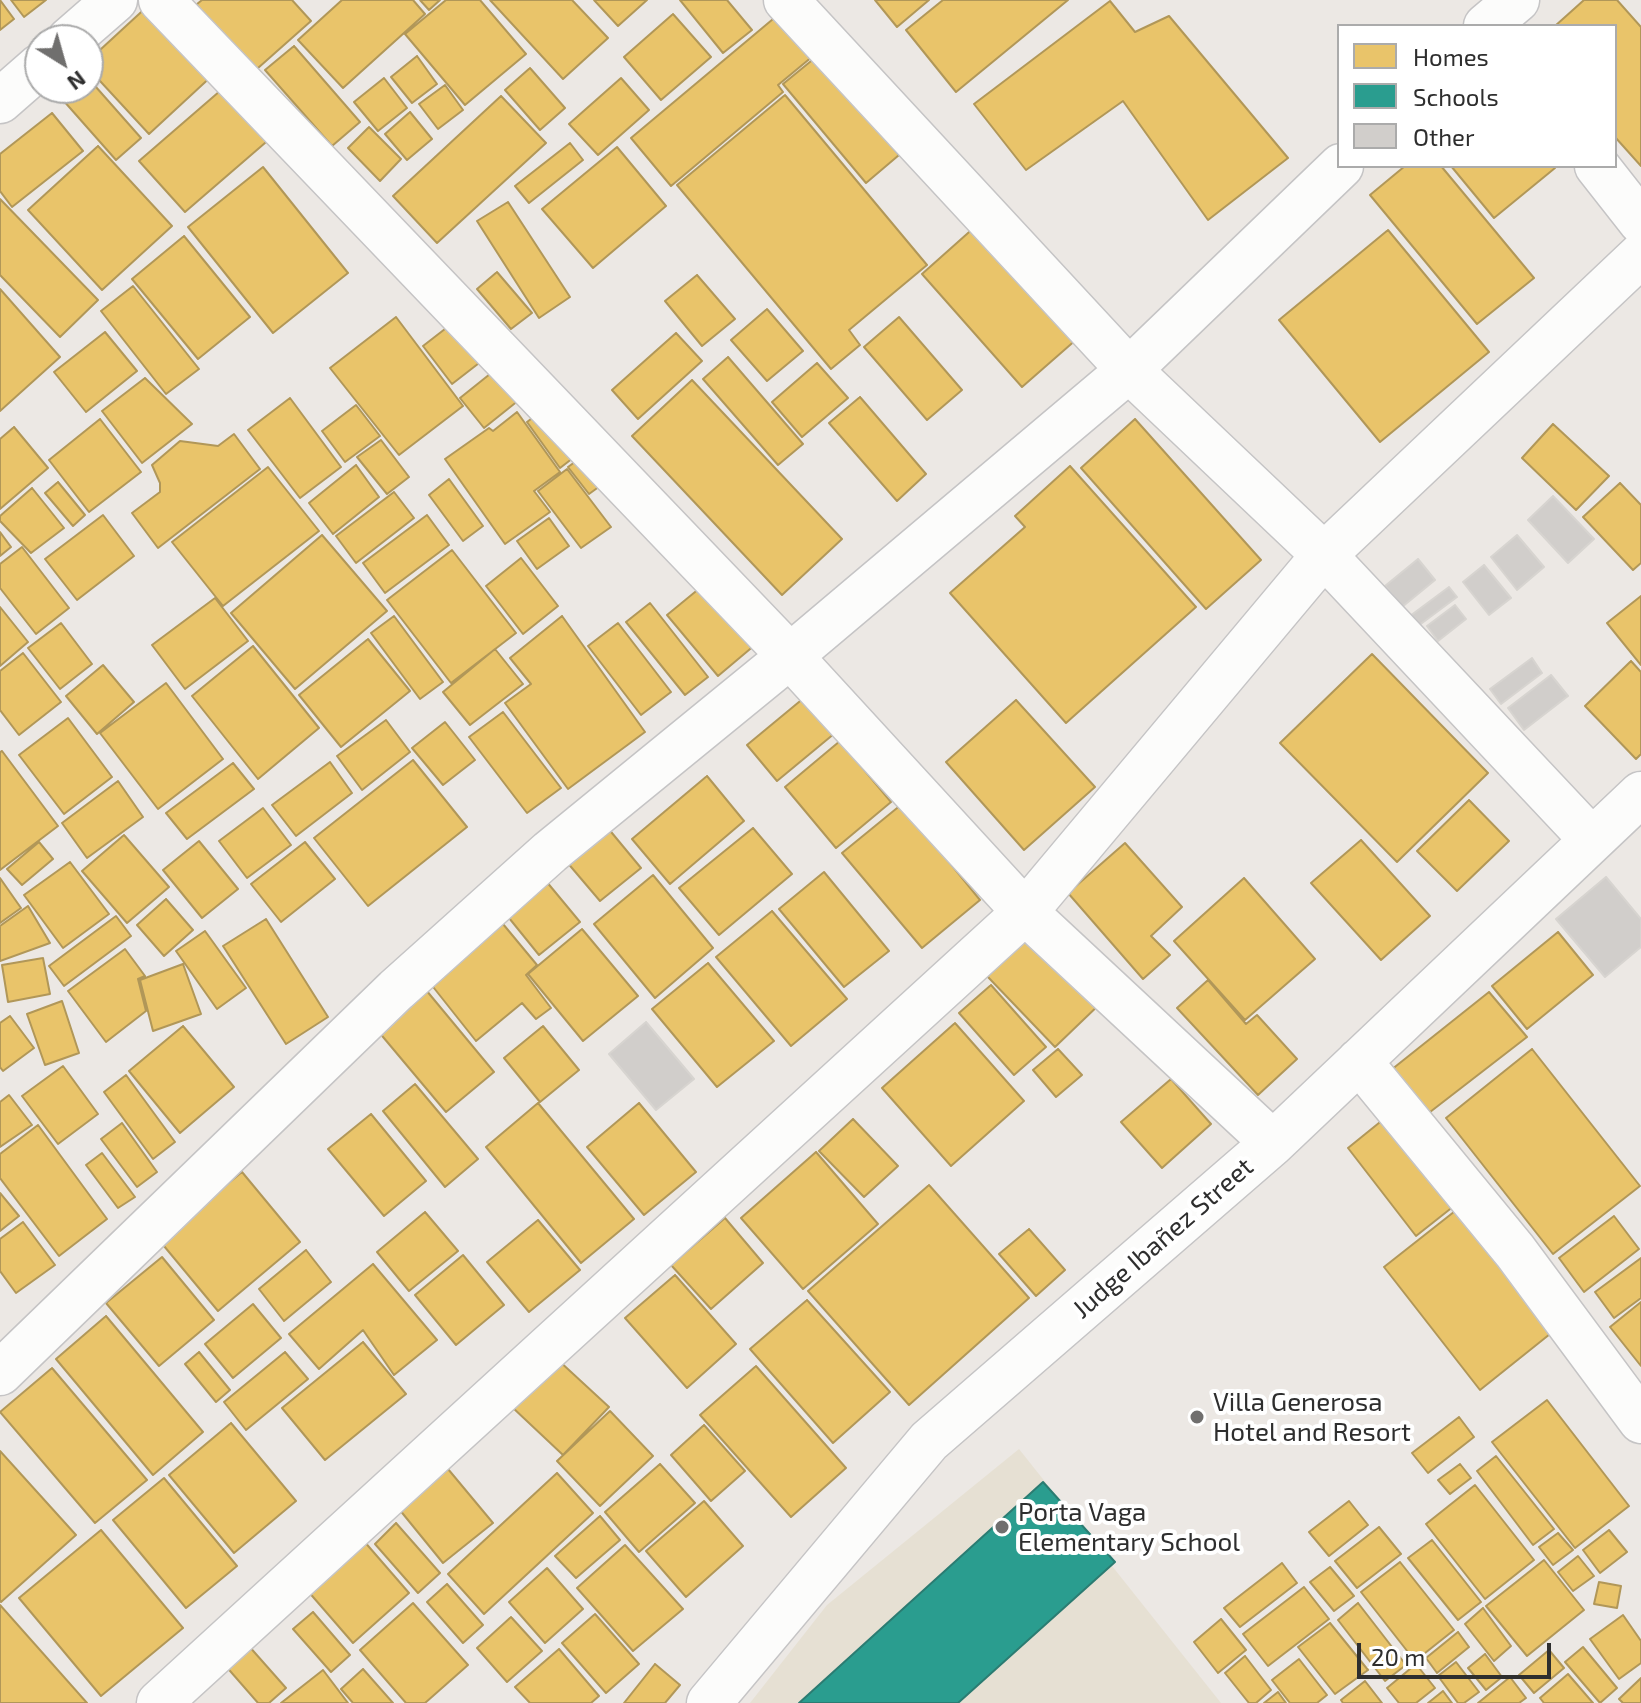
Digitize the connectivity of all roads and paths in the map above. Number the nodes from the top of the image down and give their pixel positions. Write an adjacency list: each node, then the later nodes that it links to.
1 (115, 0): 6 (street)
2 (161, 0): 17 (street)
3 (786, 0): 15 (street)
4 (1464, 0): 7 (street)
5 (1517, 0): 8 (street)
6 (87, 24)
7 (1484, 24)
8 (1488, 24)
9 (24, 80): 10 (street)
10 (0, 101)
11 (1339, 168): 15 (street)
12 (1599, 168): 13 (street)
13 (1641, 222)
14 (1641, 255): 16 (street)
15 (1129, 370): 16 (street); 17 (street)
16 (1324, 555): 19 (street); 20 (street)
17 (790, 656): 20 (street); 23 (street)
18 (1641, 794): 19 (street, Judge Ibañez Street)
19 (1592, 840): 21 (street, Judge Ibañez Street)
20 (1025, 912): 22 (street); 25 (street)
21 (1359, 1061): 22 (street, Judge Ibañez Street); 24 (street)
22 (1273, 1143): 26 (street, Judge Ibañez Street)
23 (0, 1373)
24 (1641, 1421)
25 (159, 1703)
26 (709, 1703)

